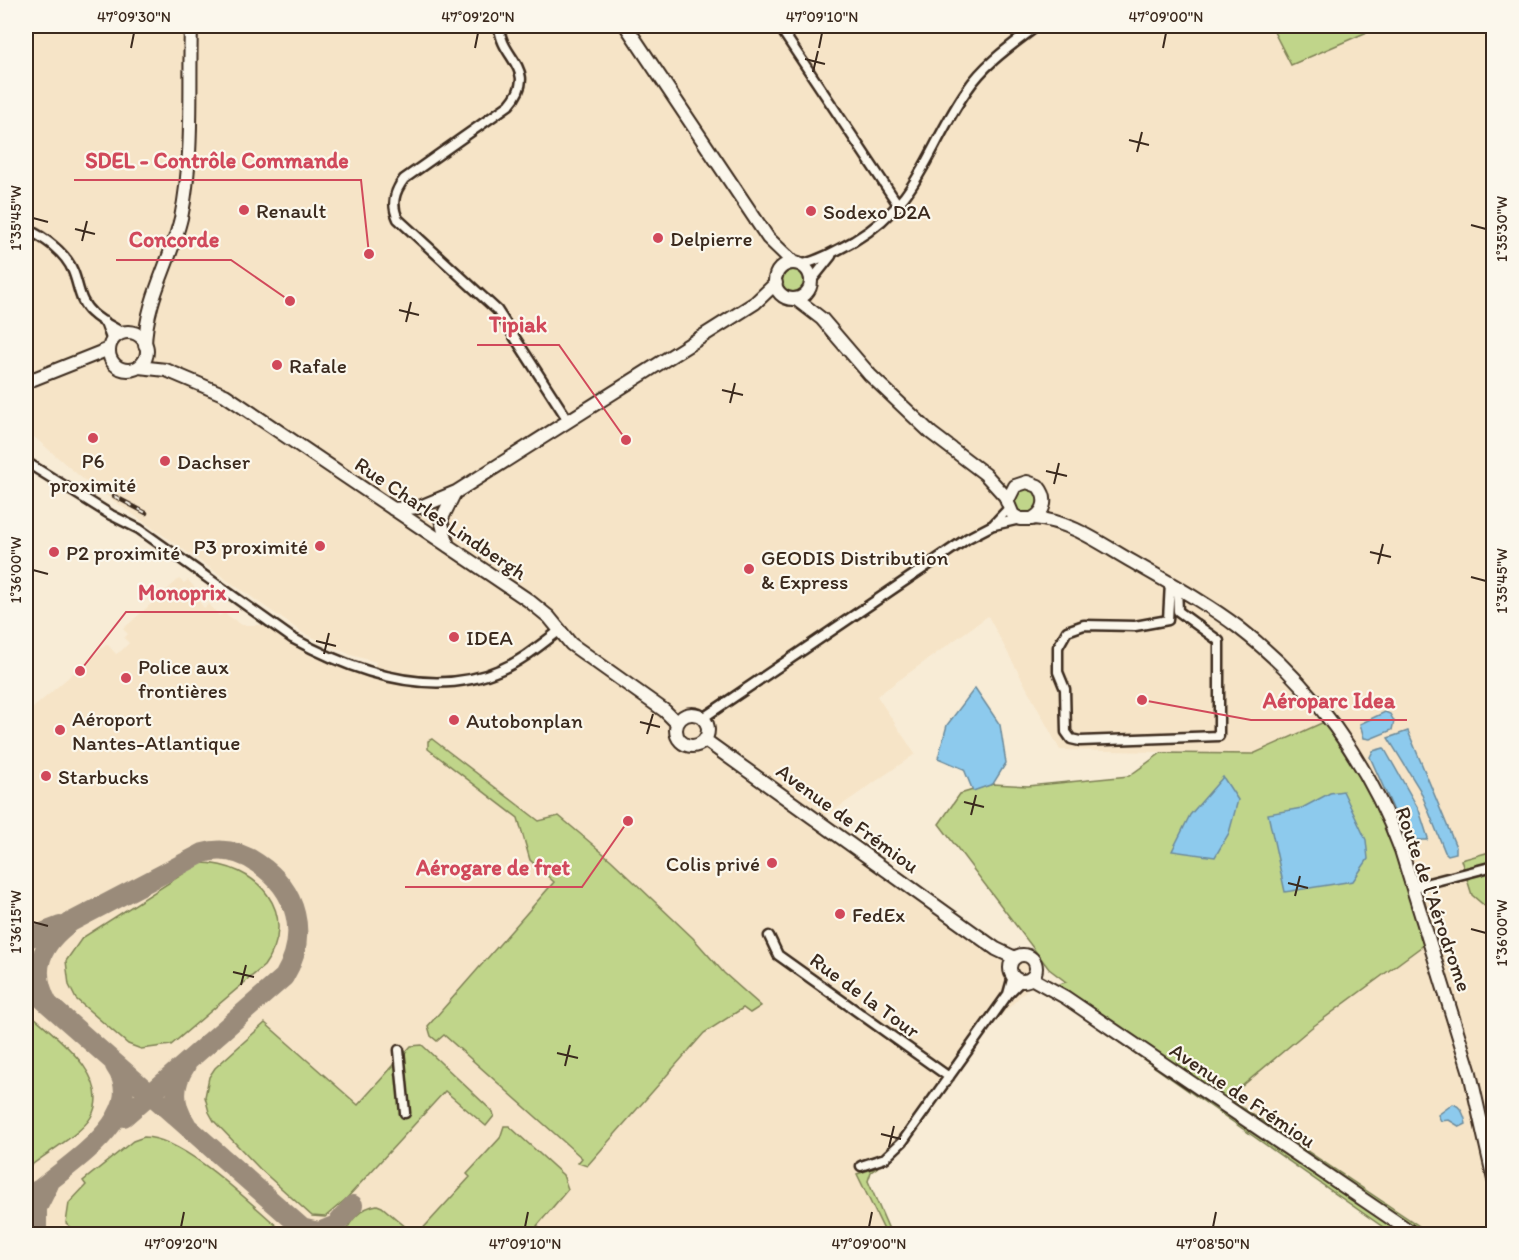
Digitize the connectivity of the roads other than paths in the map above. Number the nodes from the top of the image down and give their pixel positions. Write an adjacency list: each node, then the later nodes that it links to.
1 (190, 26): 15 (street)
2 (499, 26): 26 (street)
3 (626, 26): 8 (street)
4 (779, 26): 6 (street)
5 (1037, 26): 6 (street)
6 (899, 206): 9 (street)
7 (26, 229): 17 (street)
8 (768, 238): 10 (street); 11 (street)
9 (836, 252): 10 (street); 12 (street)
10 (797, 264): 11 (street); 12 (street)
11 (776, 279): 13 (street); 14 (street)
12 (810, 285): 13 (street); 16 (street)
13 (790, 298): 14 (street); 16 (street)
14 (755, 303): 26 (street)
15 (148, 312): 18 (street); 20 (street)
16 (822, 319): 29 (street)
17 (105, 322): 18 (street); 19 (street)
18 (127, 333): 19 (street); 20 (street)
19 (110, 345): 21 (street); 24 (street)
20 (146, 349): 22 (street); 23 (street, Rue Charles Lindbergh)
21 (114, 365): 22 (street); 24 (street)
22 (139, 367): 23 (street, Rue Charles Lindbergh)
23 (166, 370): 35 (street, Rue Charles Lindbergh)
24 (46, 374): 25 (street)
25 (26, 382)
26 (568, 420): 31 (street)
27 (26, 457): 42 (street)
28 (26, 462): 42 (street)
29 (985, 474): 30 (street); 34 (street)
30 (1019, 484): 32 (street); 34 (street)
31 (454, 493): 33 (street); 38 (street)
32 (1045, 501): 36 (street); 39 (street, Route de l'Aérodrome)
33 (429, 505): 35 (street); 41 (street)
34 (1008, 505): 37 (street); 40 (street)
35 (393, 509): 41 (street, Rue Charles Lindbergh)
36 (1034, 518): 37 (street); 39 (street, Route de l'Aérodrome)
37 (1020, 519): 40 (street)
38 (441, 520): 41 (street); 43 (street)
39 (1066, 524): 44 (street, Route de l'Aérodrome)
40 (993, 525): 46 (street)
41 (423, 528): 43 (street, Rue Charles Lindbergh)
42 (139, 529): 45 (street)
43 (448, 546): 45 (street, Rue Charles Lindbergh)
44 (1174, 585): 44 (street); 50 (street, Route de l'Aérodrome)
45 (559, 631): 47 (street, Rue Charles Lindbergh)
46 (703, 718): 47 (street); 48 (street)
47 (677, 723): 48 (street)
48 (705, 740): 52 (street, Avenue de Frémiou)
49 (1494, 867): 50 (street)
50 (1413, 887): 57 (street, Route de l'Aérodrome)
51 (769, 936): 54 (street, Rue de la Tour)
52 (1021, 972): 54 (street); 58 (street, Avenue de Frémiou)
53 (399, 1050): 55 (street)
54 (949, 1077): 56 (street)
55 (405, 1113)
56 (861, 1166)
57 (1494, 1180)
58 (1414, 1234)

